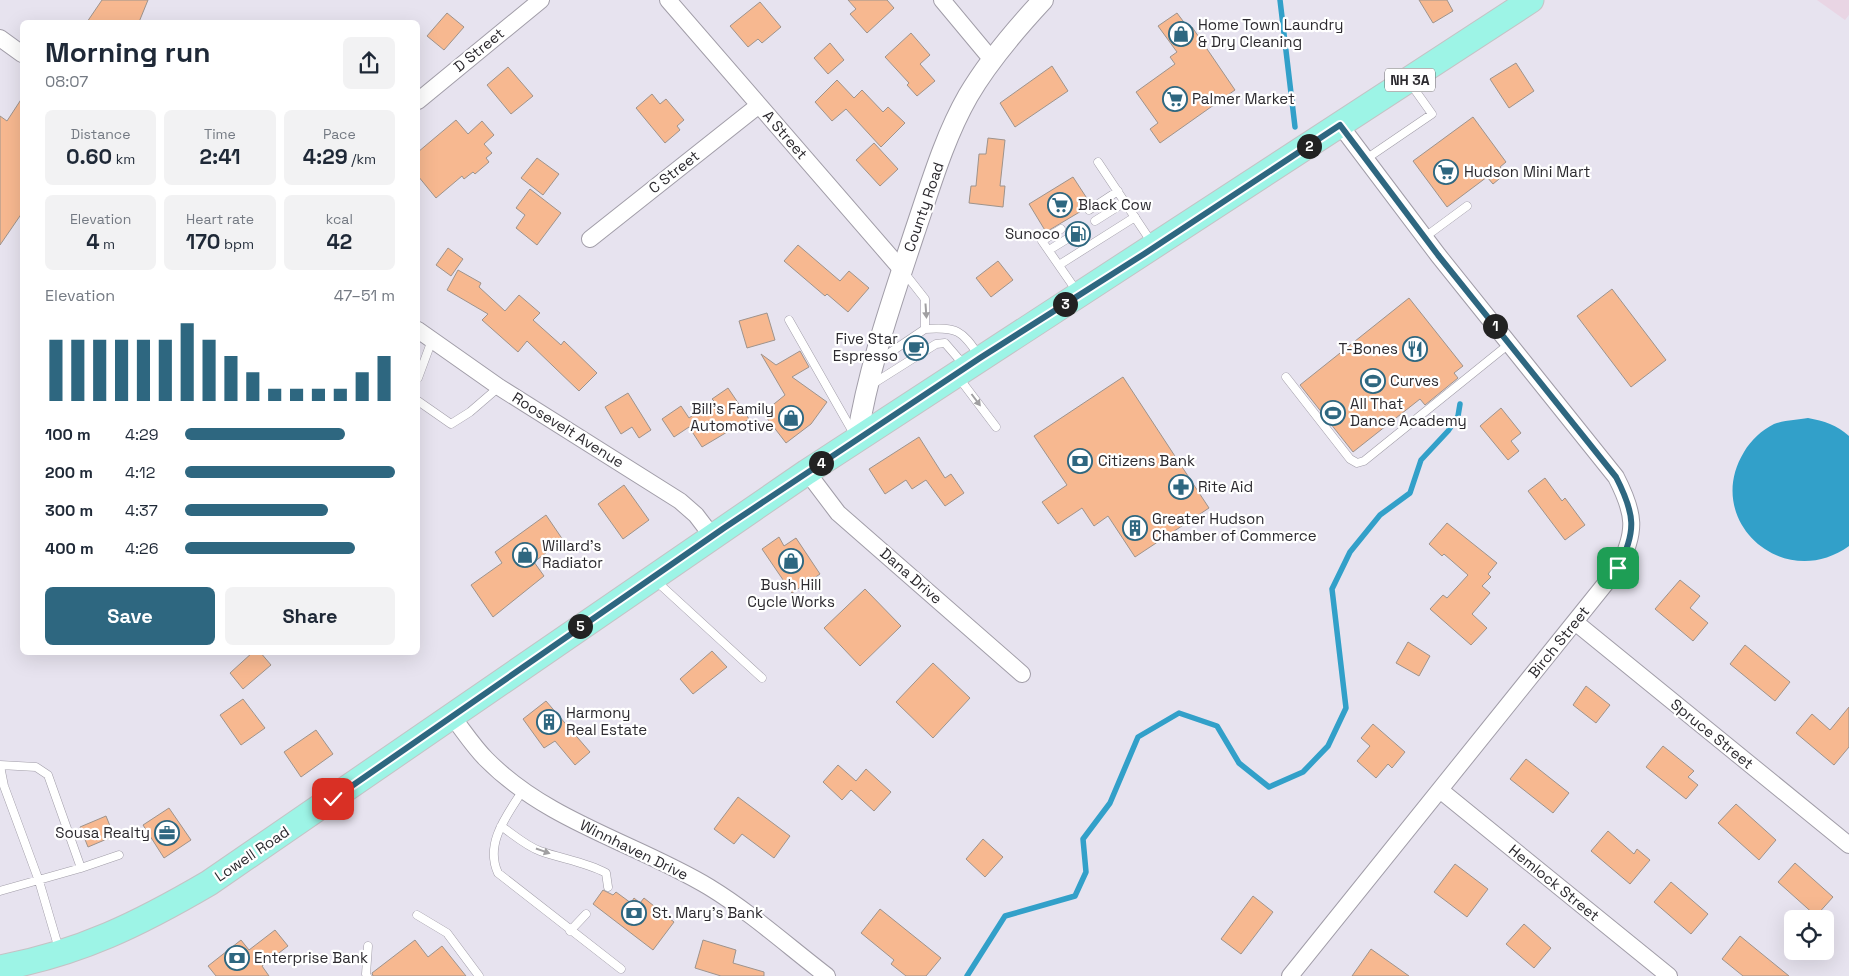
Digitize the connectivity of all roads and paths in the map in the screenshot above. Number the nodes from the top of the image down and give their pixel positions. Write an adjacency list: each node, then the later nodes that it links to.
1 (541, 0): 10 (street, D Street)
2 (668, 0): 11 (street, A Street)
3 (942, 0): 8 (street)
4 (1044, 0): 8 (street, County Road)
5 (1531, 0): 9 (main road, Lowell Road / NH 3A)
6 (0, 38): 7 (street)
7 (20, 53)
8 (992, 60): 28 (street, County Road)
9 (1409, 81): 12 (main road, Lowell Road / NH 3A); 13 (lane)
10 (420, 99)
11 (759, 106): 23 (street, C Street); 28 (street, A Street)
12 (1340, 125): 13 (street, Birch Street); 25 (main road, Lowell Road / NH 3A)
13 (1366, 160): 22 (street, Birch Street)
14 (1098, 162): 15 (lane)
15 (1118, 192): 16 (lane); 18 (lane)
16 (1125, 202): 19 (lane); 20 (lane)
17 (1466, 206): 22 (lane)
18 (1089, 210)
19 (1135, 217): 25 (lane); 27 (lane)
20 (1095, 221)
21 (1061, 229): 26 (lane)
22 (1425, 237): 34 (street, Birch Street)
23 (590, 239)
24 (1067, 239): 26 (lane)
25 (1155, 247): 29 (main road, Lowell Road / NH 3A)
26 (1049, 250): 27 (lane)
27 (1059, 266): 29 (lane)
28 (902, 270): 31 (lane, one-way to 31); 35 (street, County Road)
29 (1079, 295): 36 (main road, Lowell Road / NH 3A)
30 (790, 320): 43 (lane)
31 (925, 329): 35 (lane); 36 (lane)
32 (420, 331): 33 (street, Roosevelt Avenue)
33 (432, 340): 37 (lane); 39 (street, Roosevelt Avenue)
34 (1510, 344): 38 (lane); 47 (street, Birch Street)
35 (873, 364): 40 (street, County Road)
36 (967, 366): 40 (lane); 42 (lane, one-way to 42); 43 (main road, Lowell Road / NH 3A)
37 (420, 373)
38 (1286, 377)
39 (499, 387): 41 (lane); 45 (street, Roosevelt Avenue)
40 (867, 388): 43 (street, County Road)
41 (420, 402)
42 (996, 427)
43 (857, 439): 44 (main road, Lowell Road / NH 3A)
44 (807, 472): 45 (main road, Lowell Road / NH 3A); 48 (street, Dana Drive)
45 (712, 536): 46 (main road, Lowell Road / NH 3A)
46 (651, 577): 49 (lane); 50 (main road, Lowell Road / NH 3A)
47 (1575, 622): 53 (street, Birch Street); 55 (street, Spruce Street)
48 (1022, 674)
49 (762, 678)
50 (451, 715): 52 (street, Winnhaven Drive); 65 (main road, Lowell Road / NH 3A)
51 (0, 765): 57 (lane); 58 (lane)
52 (523, 790): 54 (lane); 70 (street, Winnhaven Drive)
53 (1440, 790): 71 (street, Birch Street); 72 (street, Hemlock Street)
54 (501, 826): 59 (lane, one-way to 59); 63 (lane)
55 (1849, 845)
56 (119, 855): 57 (lane)
57 (81, 868): 58 (lane)
58 (39, 881): 60 (lane); 65 (lane)
59 (608, 887)
60 (0, 891)
61 (417, 914): 69 (lane)
62 (586, 914): 63 (lane)
63 (570, 931): 67 (lane)
64 (368, 946): 68 (lane)
65 (60, 954): 66 (main road, Lowell Road / NH 3A)
66 (0, 968)
67 (621, 969)
68 (368, 976)
69 (479, 976)
70 (826, 976)
71 (1290, 976)
72 (1669, 976)

